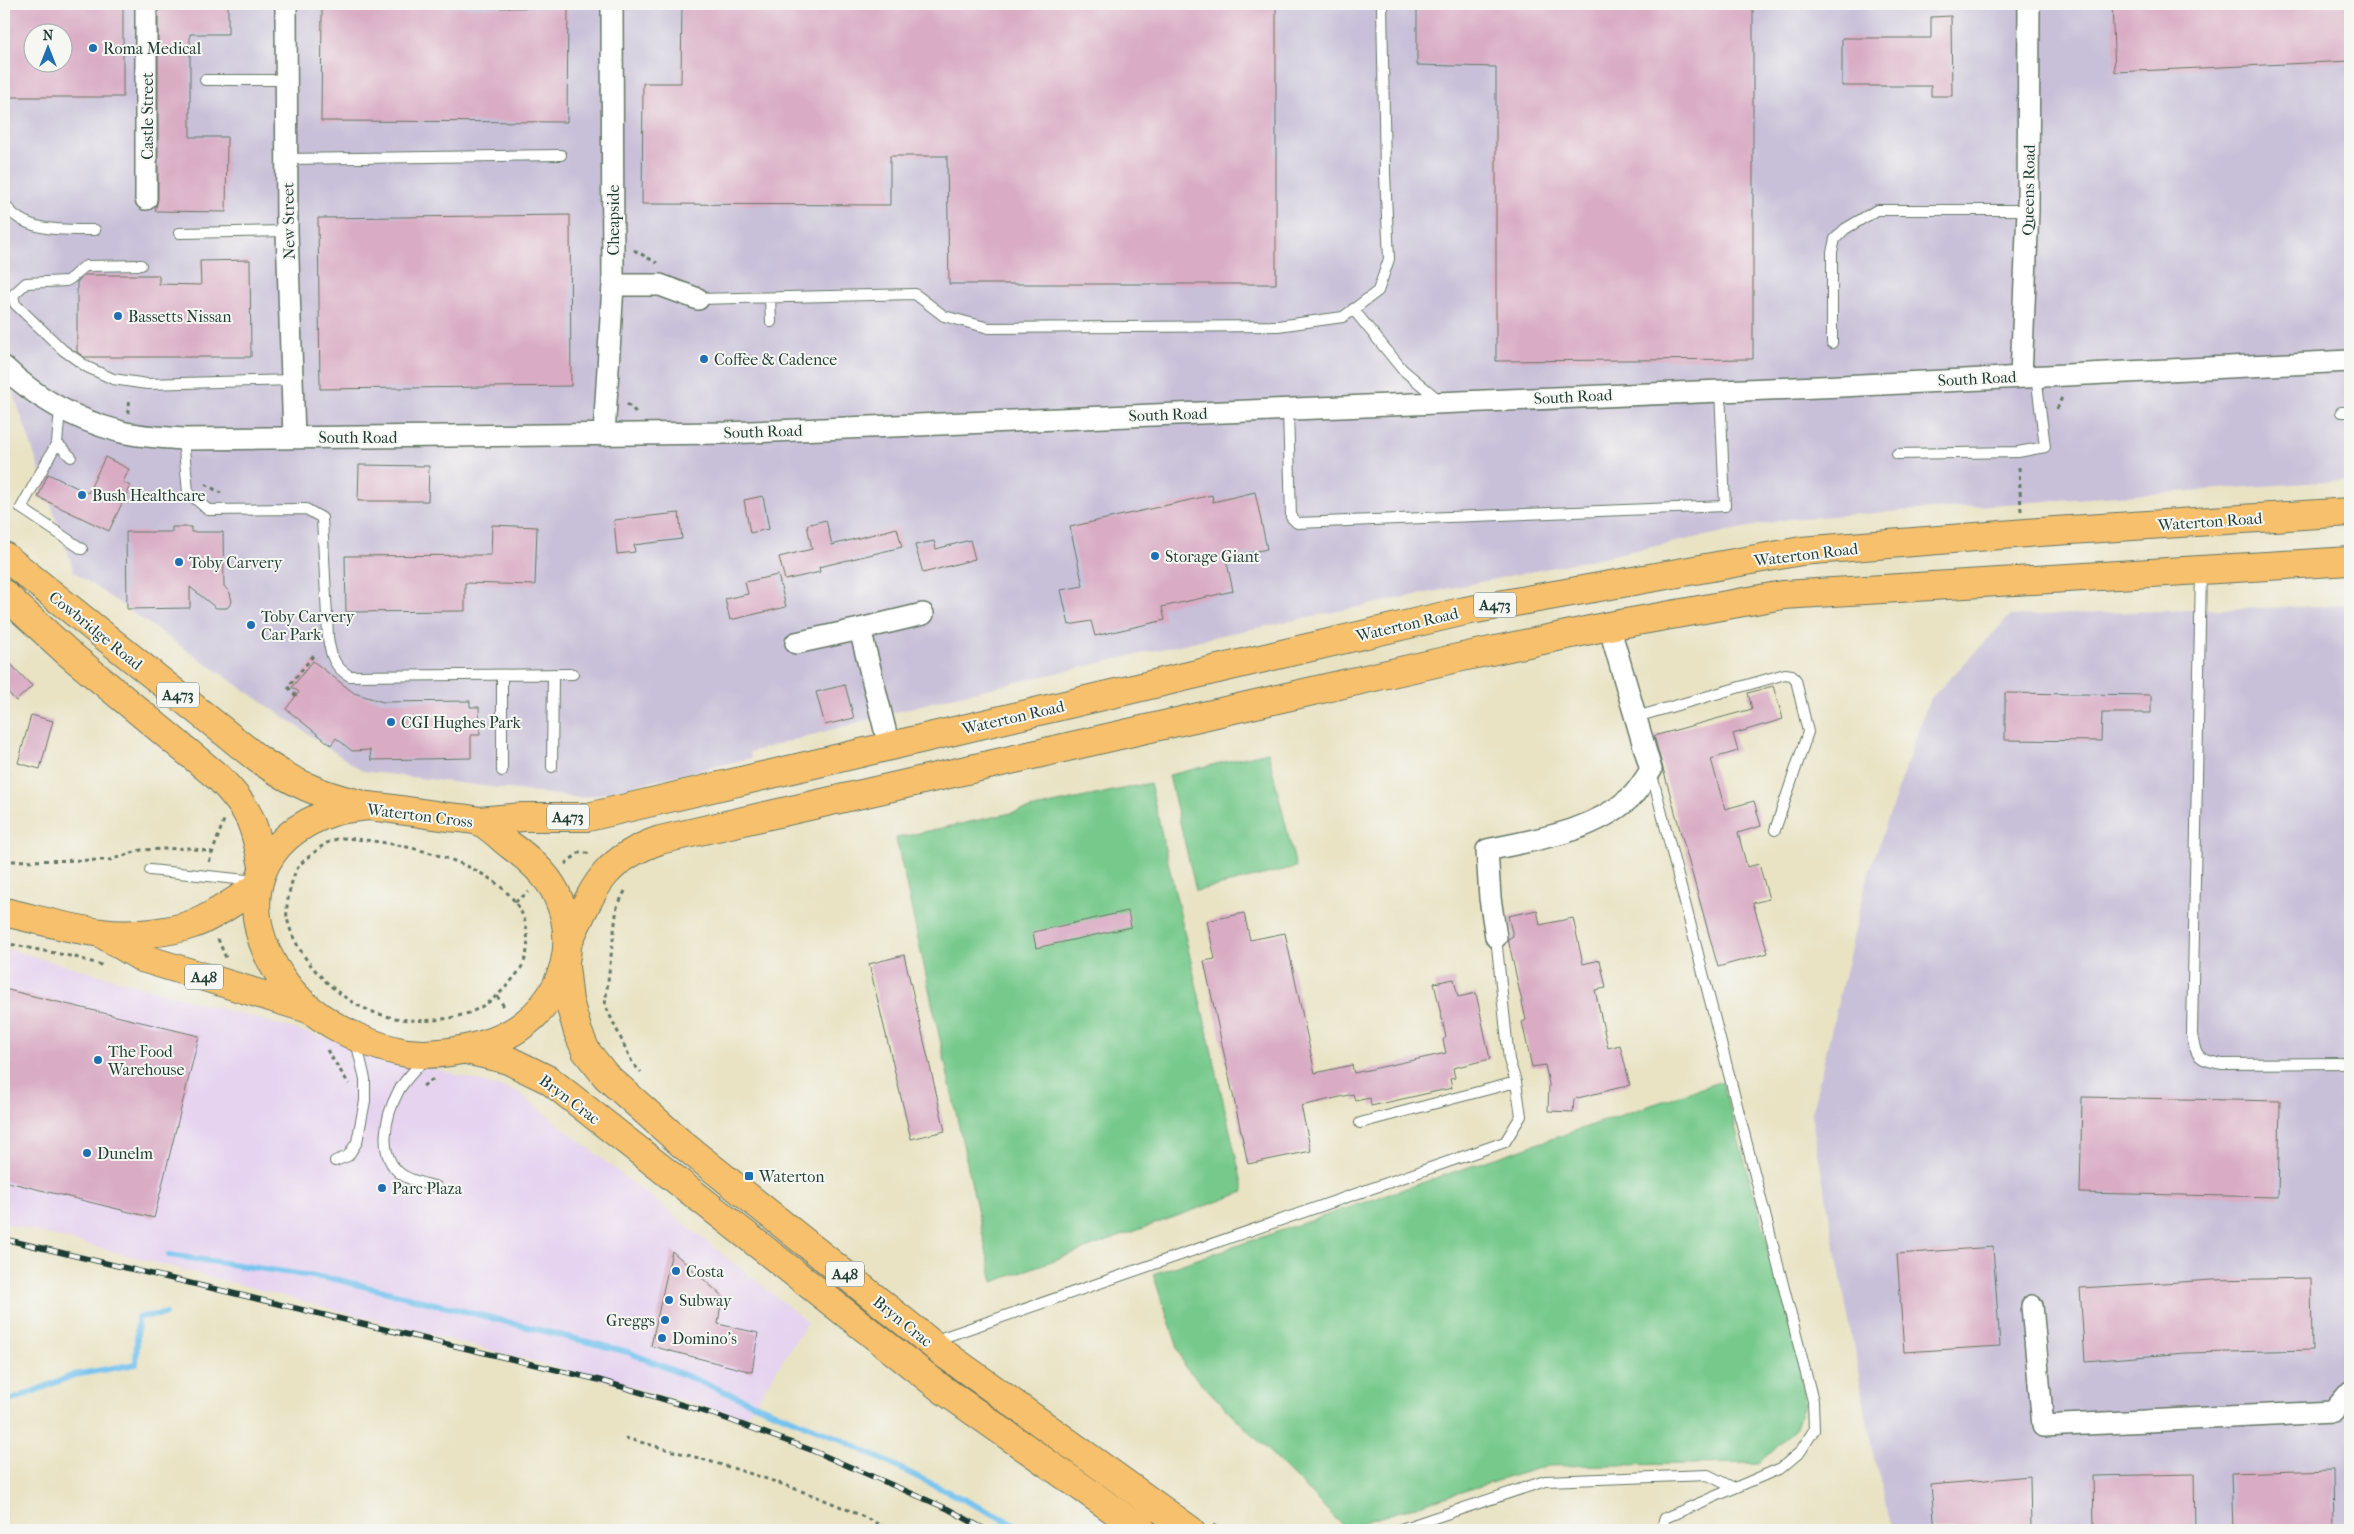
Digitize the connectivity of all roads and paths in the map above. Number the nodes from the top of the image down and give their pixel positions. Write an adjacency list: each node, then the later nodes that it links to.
1 (146, 4): 10 (street, Castle Street)
2 (286, 4): 7 (street, New Street)
3 (612, 4): 17 (street, Cheapside)
4 (1382, 4): 20 (lane)
5 (2029, 4): 12 (street, Queens Road)
6 (205, 80): 7 (lane)
7 (285, 80): 9 (street, New Street)
8 (561, 155): 9 (lane)
9 (287, 158): 14 (street, New Street)
10 (146, 199)
11 (4, 203): 13 (lane)
12 (2028, 210): 22 (lane); 25 (street, Queens Road)
13 (95, 230)
14 (287, 231): 15 (lane); 26 (street, New Street)
15 (179, 233)
16 (141, 265): 26 (lane)
17 (613, 285): 19 (street); 35 (street, Cheapside)
18 (770, 298): 19 (lane); 20 (lane); 21 (lane)
19 (698, 299)
20 (1353, 309): 29 (lane)
21 (771, 322)
22 (1832, 343)
23 (2350, 361): 25 (street, South Road)
24 (4, 367): 30 (street, South Road)
25 (2029, 375): 27 (street, South Road); 39 (lane)
26 (292, 380): 36 (street, New Street)
27 (1720, 390): 29 (street, South Road); 31 (lane)
28 (2066, 390): 34 (path)
29 (1442, 402): 31 (street, South Road)
30 (60, 409): 37 (street, South Road); 38 (lane)
31 (1288, 409): 35 (street, South Road)
32 (120, 411): 33 (path)
33 (137, 415)
34 (2058, 416)
35 (604, 435): 36 (street, South Road)
36 (294, 437): 37 (street, South Road)
37 (183, 439): 54 (lane)
38 (57, 443): 41 (lane); 44 (lane)
39 (2018, 452): 40 (lane); 43 (path)
40 (1897, 454)
41 (71, 457)
42 (2350, 512): 59 (main road, Waterton Road / A473)
43 (2022, 516)
44 (82, 550)
45 (4, 556): 63 (main road, Cowbridge Road / A473)
46 (2350, 560): 47 (main road)
47 (2201, 571): 50 (main road); 83 (lane)
48 (4, 594): 70 (main road, Cowbridge Road / A473)
49 (923, 614): 51 (street)
50 (1609, 626): 58 (street); 75 (main road)
51 (860, 629): 52 (street); 59 (street)
52 (796, 643)
53 (320, 661): 57 (path)
54 (502, 674): 55 (lane); 61 (lane)
55 (553, 674): 56 (lane); 60 (lane)
56 (573, 674)
57 (296, 696)
58 (1636, 717): 62 (street); 65 (lane)
59 (890, 746): 64 (main road, Waterton Road / A473)
60 (552, 767)
61 (502, 770)
62 (1651, 770): 74 (street); 96 (lane)
63 (368, 806): 64 (main road, Waterton Cross / A48); 70 (main road, Waterton Cross / A48)
64 (479, 821): 75 (main road, Waterton Cross / A48)
65 (1775, 830)
66 (328, 840): 66 (path)
67 (212, 852): 68 (path)
68 (4, 862)
69 (150, 870): 70 (lane)
70 (259, 878): 73 (main road, A48); 79 (main road, Waterton Cross / A48)
71 (626, 888): 85 (path)
72 (4, 912): 73 (main road, A48)
73 (102, 934): 79 (main road, A48)
74 (1496, 937): 86 (lane)
75 (568, 940): 77 (main road, Waterton Cross / A48)
76 (4, 943): 78 (path)
77 (565, 966): 82 (main road, Waterton Cross / A48); 93 (main road, Bryn Crac / A48)
78 (113, 968)
79 (310, 1010): 80 (main road, Waterton Cross / A48)
80 (355, 1037): 84 (main road, Waterton Cross / A48); 87 (lane)
81 (324, 1046): 87 (path)
82 (466, 1050): 84 (main road, Waterton Cross / A48); 98 (main road, Bryn Crac / A48)
83 (2350, 1063)
84 (436, 1065): 88 (lane); 88 (path)
85 (647, 1078)
86 (1516, 1082): 89 (lane); 93 (lane)
87 (365, 1088): 90 (lane)
88 (396, 1096): 91 (lane)
89 (1360, 1123)
90 (335, 1162)
91 (438, 1187)
92 (2032, 1306): 94 (street)
93 (930, 1342): 99 (main road, Bryn Crac / A48)
94 (2350, 1392)
95 (625, 1438): 97 (path)
96 (1734, 1488): 100 (lane); 101 (lane)
97 (890, 1530)
98 (1142, 1530)
99 (1190, 1530)
100 (1398, 1530)
101 (1661, 1530)

